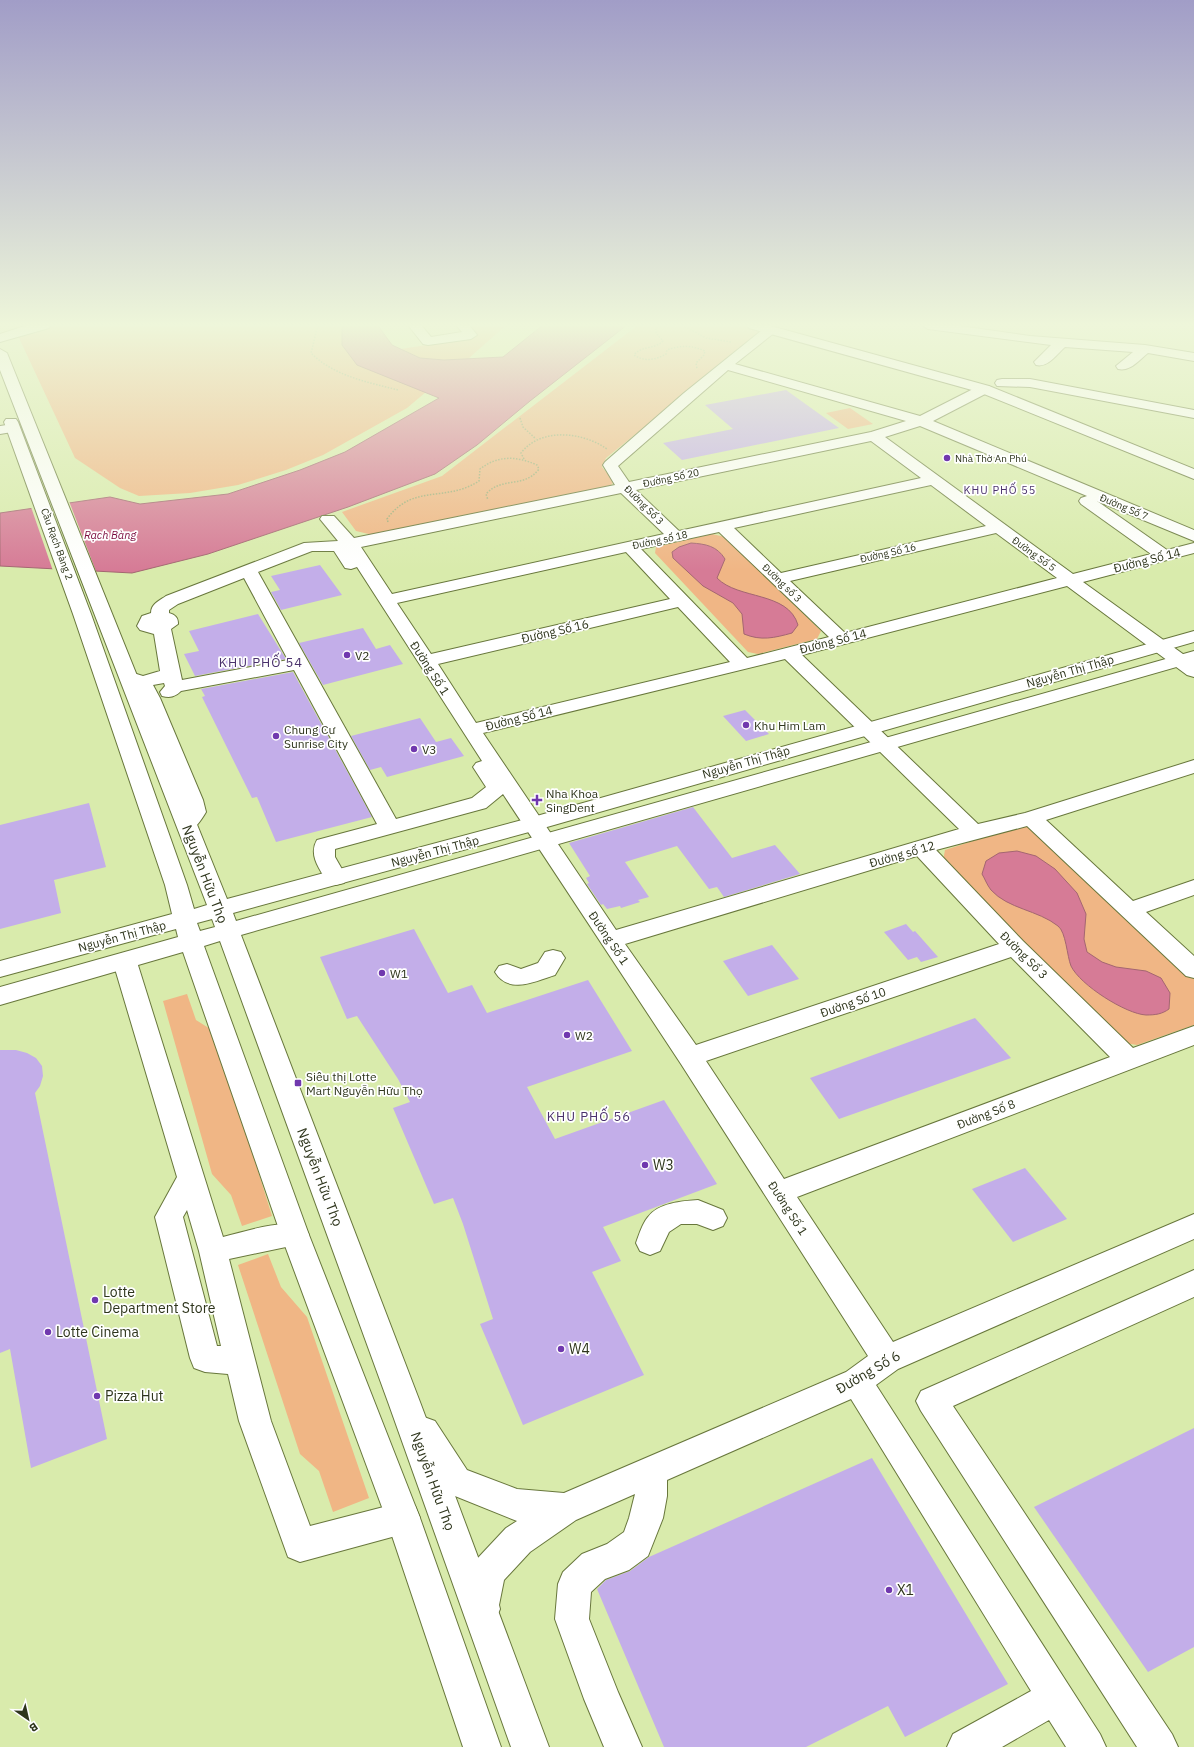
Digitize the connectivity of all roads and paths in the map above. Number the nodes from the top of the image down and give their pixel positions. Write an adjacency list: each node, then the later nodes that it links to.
1 (5, 407): 12 (street)
2 (17, 407): 18 (street)
3 (678, 407): 16 (street)
4 (870, 407): 11 (street, Đường Số 7)
5 (949, 407): 11 (street, Đường Số 20)
6 (1031, 407): 17 (street)
7 (1055, 407): 17 (street)
8 (1154, 407): 9 (street)
9 (1194, 414)
10 (520, 418): 14 (path)
11 (921, 421): 13 (street, Đường Số 20); 19 (street, Đường Số 7)
12 (7, 429): 18 (street)
13 (874, 436): 20 (street, Đường Số 5); 21 (street, Đường Số 20)
14 (537, 439): 15 (path); 16 (path)
15 (524, 459): 22 (path); 26 (path)
16 (617, 459): 21 (street, Đường Số 3)
17 (1191, 467)
18 (39, 473): 38 (street, Cầu Rạch Bàng 2); 65 (street, Cầu Rạch Bàng 2)
19 (1055, 478): 27 (street, Đường Số 7); 32 (street, Đường Số 7)
20 (933, 480): 24 (street, Đường số 18); 25 (street, Đường Số 5)
21 (625, 488): 22 (street, Đường Số 20); 28 (street, Đường Số 3)
22 (497, 514): 26 (street, Đường Số 20)
23 (328, 519): 31 (street, Đường Số 1)
24 (723, 527): 28 (street, Đường số 18); 34 (street, Đường số 3)
25 (998, 528): 34 (street, Đường Số 16); 35 (street, Đường Số 5)
26 (396, 534): 31 (street, Đường Số 20)
27 (1194, 536)
28 (676, 537): 29 (street, Đường số 18)
29 (630, 547): 36 (street, Đường số 18); 37 (street)
30 (1194, 548): 32 (street, Đường Số 14)
31 (349, 551): 33 (street); 36 (street, Đường Số 1); 55 (street)
32 (1163, 555): 35 (street, Đường Số 14)
33 (248, 570): 45 (street); 48 (street)
34 (778, 579): 40 (street, Đường số 3)
35 (1070, 579): 40 (street, Đường Số 14); 41 (street, Đường Số 5)
36 (386, 600): 44 (street, Đường Số 1)
37 (683, 601): 44 (street, Đường Số 16); 46 (street)
38 (103, 610): 49 (street, Nguyễn Hữu Thọ)
39 (1194, 636): 41 (street, Nguyễn Thị Thập)
40 (841, 639): 42 (street, Đường Số 14)
41 (1160, 646): 43 (street, Đường Số 5); 50 (street, Nguyễn Thị Thập)
42 (789, 653): 46 (street, Đường Số 14); 50 (street)
43 (1186, 658): 47 (street, Đường Số 5); 52 (street, Nguyễn Thị Thập)
44 (426, 661): 51 (street, Đường Số 1)
45 (300, 663): 48 (street); 55 (street)
46 (743, 664): 51 (street, Đường Số 14)
47 (1194, 671)
48 (172, 680): 49 (street)
49 (139, 689): 63 (street, Nguyễn Hữu Thọ)
50 (868, 728): 52 (street); 57 (street, Nguyễn Thị Thập)
51 (471, 730): 57 (street, Đường Số 1)
52 (884, 744): 56 (street); 57 (street, Nguyễn Thị Thập)
53 (1194, 766): 54 (street, Đường số 12)
54 (1031, 818): 56 (street, Đường số 12); 62 (street)
55 (390, 828): 59 (street)
56 (974, 832): 58 (street, Đường số 12)
57 (539, 833): 59 (street, Nguyễn Thị Thập); 64 (street, Nguyễn Thị Thập); 67 (street, Đường Số 1)
58 (922, 848): 67 (street, Đường số 12); 68 (street, Đường Số 3)
59 (336, 878): 61 (street, Nguyễn Thị Thập)
60 (1194, 887): 62 (street)
61 (257, 899): 63 (street, Nguyễn Thị Thập); 64 (street)
62 (1130, 910): 72 (street)
63 (223, 921): 64 (street, Nguyễn Thị Thập); 65 (street, Nguyễn Thị Thập); 89 (street, Nguyễn Hữu Thọ)
64 (265, 921)
65 (188, 930): 66 (street, Nguyễn Thị Thập); 70 (street, Nguyễn Thị Thập); 82 (street)
66 (133, 933): 70 (street); 71 (street, Nguyễn Thị Thập)
67 (610, 940): 76 (street, Đường Số 1)
68 (1015, 947): 76 (street, Đường Số 10); 77 (street, Đường Số 3)
69 (553, 958): 73 (street)
70 (132, 960): 74 (street, Nguyễn Thị Thập); 78 (street)
71 (0, 969)
72 (1194, 970)
73 (507, 972)
74 (0, 996)
75 (1190, 1041): 77 (street, Đường Số 8)
76 (690, 1057): 79 (street, Đường Số 1)
77 (1129, 1060): 79 (street, Đường Số 8)
78 (191, 1176): 84 (street); 87 (street)
79 (778, 1193): 86 (street, Đường Số 1)
80 (713, 1218): 83 (street)
81 (1194, 1226): 86 (street, Đường Số 6)
82 (295, 1235): 84 (street); 92 (street)
83 (650, 1243)
84 (213, 1251): 87 (street)
85 (1194, 1283): 100 (street)
86 (887, 1359): 88 (street, Đường Số 6)
87 (240, 1362): 92 (street)
88 (857, 1382): 90 (street, Đường Số 6); 94 (street)
89 (404, 1402): 91 (street, Đường Số 6); 93 (street, Nguyễn Hữu Thọ)
90 (651, 1471): 91 (street, Đường Số 6); 97 (street)
91 (564, 1509): 93 (street, Đường Số 6)
92 (403, 1518): 95 (street)
93 (500, 1668): 96 (street, Nguyễn Hữu Thọ)
94 (1055, 1697): 98 (street); 99 (street)
95 (482, 1747)
96 (530, 1747)
97 (623, 1747)
98 (966, 1747)
99 (1087, 1747)
100 (1159, 1747)

